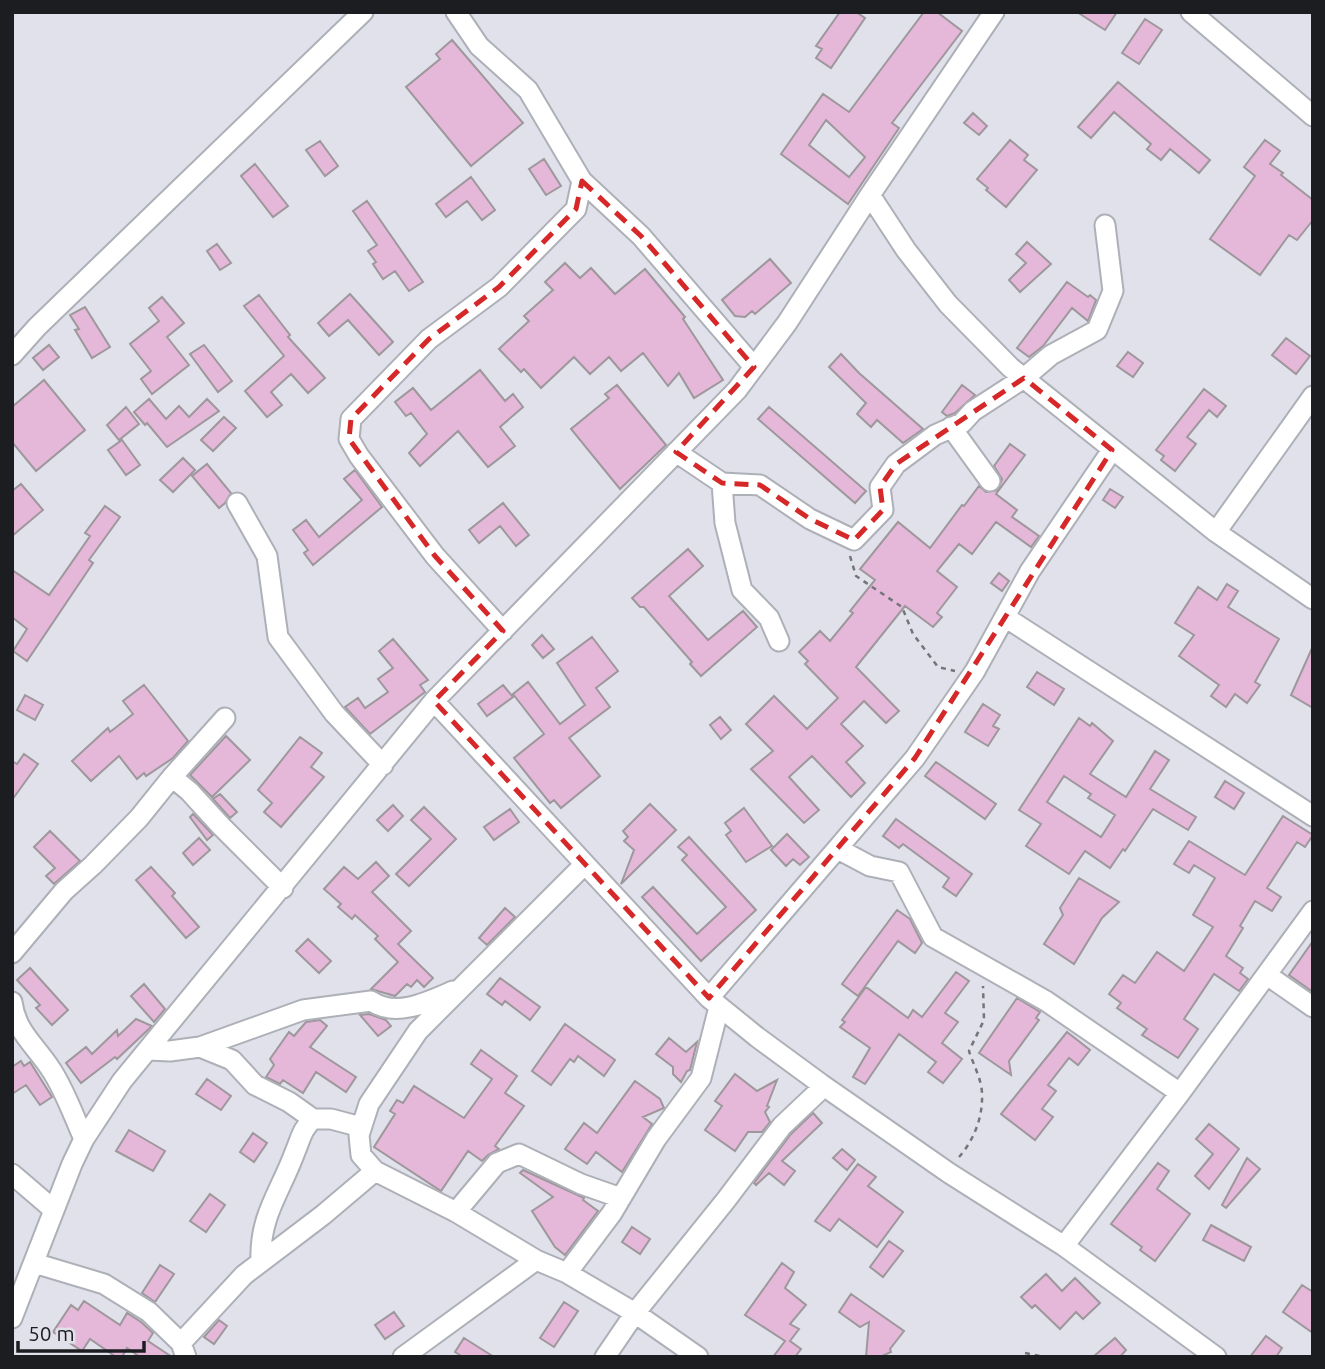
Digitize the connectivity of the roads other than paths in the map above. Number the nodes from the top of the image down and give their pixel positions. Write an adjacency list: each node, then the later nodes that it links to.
1 (363, 12): 9 (street)
2 (456, 12): 6 (street)
3 (994, 12): 7 (street)
4 (1191, 12): 5 (street)
5 (1313, 117)
6 (582, 181): 10 (street); 22 (street)
7 (870, 195): 10 (street); 11 (street)
8 (1105, 225): 11 (street)
9 (12, 355)
10 (754, 367): 15 (street)
11 (1024, 378): 13 (street); 14 (street)
12 (1313, 396): 19 (street)
13 (951, 428): 16 (street); 17 (street)
14 (1112, 450): 19 (street); 21 (street)
15 (676, 452): 17 (street); 22 (street)
16 (990, 481)
17 (722, 483): 23 (street)
18 (237, 503): 26 (street)
19 (1216, 532): 20 (street)
20 (1313, 599)
21 (1004, 617): 28 (street); 29 (street)
22 (503, 631): 24 (street)
23 (779, 641)
24 (434, 701): 26 (street); 30 (street)
25 (225, 718): 27 (street)
26 (383, 765): 31 (street)
27 (172, 777): 31 (street); 33 (street)
28 (1313, 816)
29 (838, 849): 37 (street); 42 (street)
30 (584, 864): 35 (street); 37 (street)
31 (283, 888): 40 (street)
32 (1313, 911): 34 (street)
33 (12, 953)
34 (1267, 975): 38 (street); 42 (street)
35 (461, 988): 39 (street); 44 (street)
36 (12, 1002): 45 (street)
37 (714, 1003): 41 (street); 48 (street)
38 (1313, 1007)
39 (200, 1047): 40 (street); 43 (street)
40 (148, 1050): 45 (street)
41 (821, 1084): 51 (street); 56 (street)
42 (1180, 1093): 51 (street)
43 (313, 1119): 44 (street); 53 (street)
44 (361, 1127): 46 (street)
45 (84, 1139): 49 (street)
46 (375, 1171): 50 (street); 53 (street)
47 (12, 1174): 49 (street)
48 (621, 1198): 50 (street); 55 (street)
49 (54, 1210): 54 (street)
50 (456, 1212): 52 (street)
51 (1064, 1246): 59 (street)
52 (536, 1261): 55 (street); 60 (street)
53 (261, 1262): 58 (street)
54 (34, 1263): 57 (street); 58 (street)
55 (567, 1273): 56 (street)
56 (635, 1312): 61 (street); 62 (street)
57 (12, 1318)
58 (183, 1350)
59 (1209, 1355)
60 (403, 1357)
61 (606, 1357)
62 (698, 1357)

